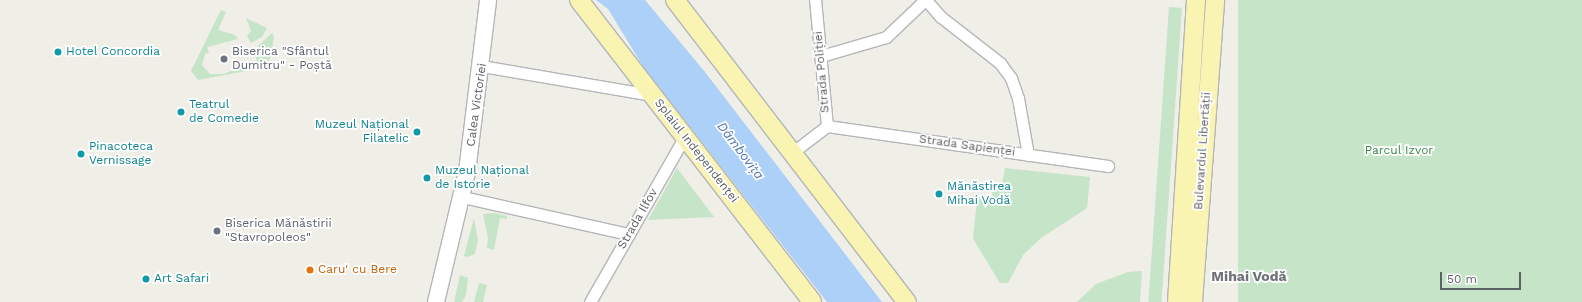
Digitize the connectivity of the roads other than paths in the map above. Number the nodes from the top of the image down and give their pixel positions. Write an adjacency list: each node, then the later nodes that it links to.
1 (483, 0): 19 (main road, Calea Victoriei)
2 (488, 0): 10 (main road, Calea Victoriei)
3 (579, 0): 11 (main road, Splaiul Independenței)
4 (675, 0): 14 (main road)
5 (815, 0): 9 (street, Strada Poliției)
6 (925, 0): 9 (street); 15 (street)
7 (1215, 0): 25 (main road, Bulevardul Libertății)
8 (1191, 2): 24 (main road, Bulevardul Libertății)
9 (821, 56): 12 (street, Strada Poliției)
10 (482, 66): 11 (street); 17 (main road, Calea Victoriei)
11 (652, 95): 13 (main road, Splaiul Independenței)
12 (827, 126): 14 (street, Strada Poliției); 15 (street, Strada Sapienței)
13 (685, 136): 18 (street, Strada Ilfov); 22 (main road, Splaiul Independenței)
14 (793, 152): 23 (main road)
15 (1028, 155): 16 (street, Strada Sapienței)
16 (1108, 166)
17 (463, 197): 18 (street); 20 (main road, Calea Victoriei)
18 (629, 234): 21 (street, Strada Ilfov)
19 (430, 302)
20 (436, 302)
21 (590, 302)
22 (812, 302)
23 (907, 302)
24 (1177, 302)
25 (1193, 302)

